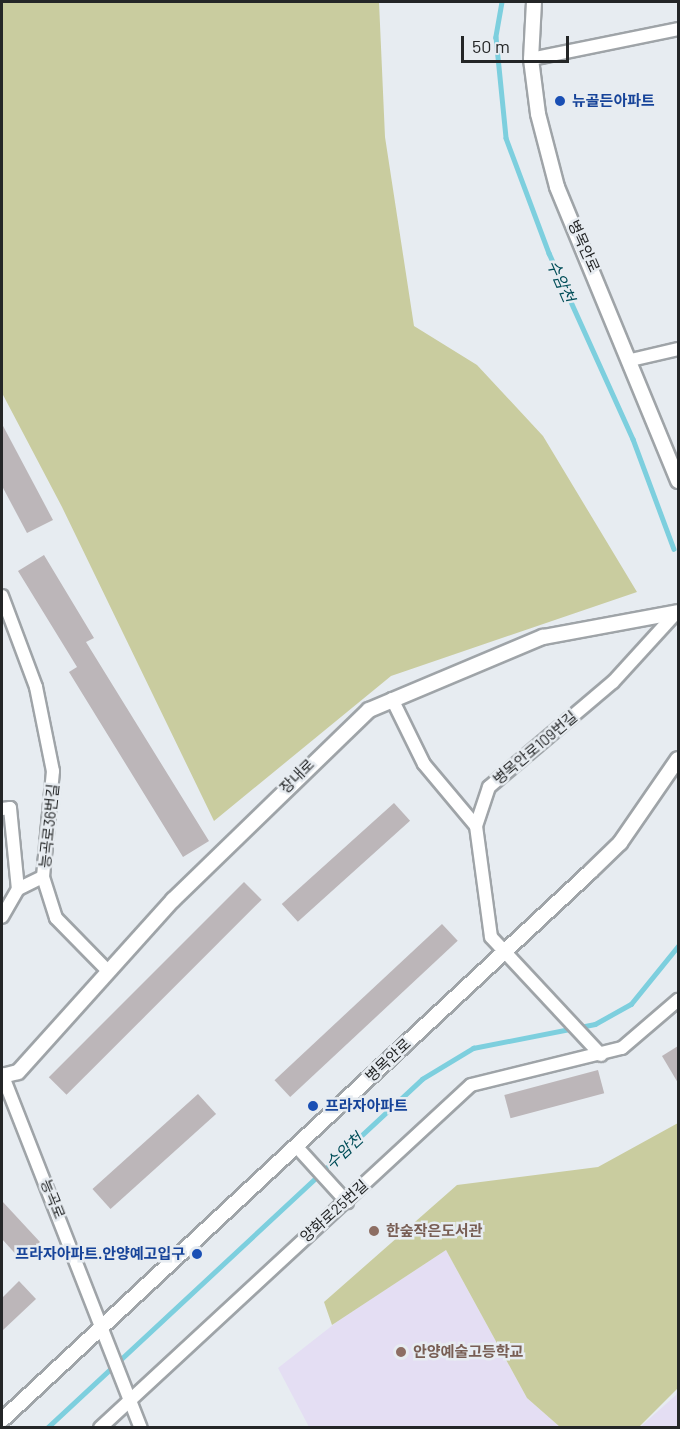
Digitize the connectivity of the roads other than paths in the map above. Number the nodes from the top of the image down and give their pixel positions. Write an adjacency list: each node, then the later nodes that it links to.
1 (534, 2): 3 (street, 병목안로)
2 (678, 29): 3 (street)
3 (531, 59): 5 (street, 병목안로)
4 (678, 349): 5 (street)
5 (631, 360): 6 (street, 병목안로)
6 (678, 481)
7 (2, 596): 13 (street, 능곡로36번길)
8 (678, 612): 9 (street, 장내로); 12 (street, 병목안로109번길)
9 (392, 699): 12 (street); 17 (street, 장내로)
10 (678, 759): 16 (street, 병목안로)
11 (2, 809): 14 (street)
12 (476, 826): 16 (street, 병목안로109번길)
13 (43, 877): 14 (street); 17 (street, 능곡로36번길)
14 (18, 889): 15 (street)
15 (2, 917)
16 (504, 951): 19 (street, 병목안로109번길); 21 (street, 병목안로)
17 (107, 970): 20 (street, 장내로)
18 (678, 1000): 19 (street, 양화로25번길)
19 (600, 1055): 22 (street, 양화로25번길)
20 (2, 1076): 23 (street, 능곡로)
21 (296, 1146): 22 (street); 23 (street, 병목안로)
22 (347, 1202): 24 (street, 양화로25번길)
23 (103, 1325): 24 (street, 능곡로); 25 (street, 병목안로)
24 (127, 1396): 26 (street, 양화로25번길); 27 (street, 능곡로)
25 (2, 1420)
26 (100, 1428)
27 (141, 1428)

